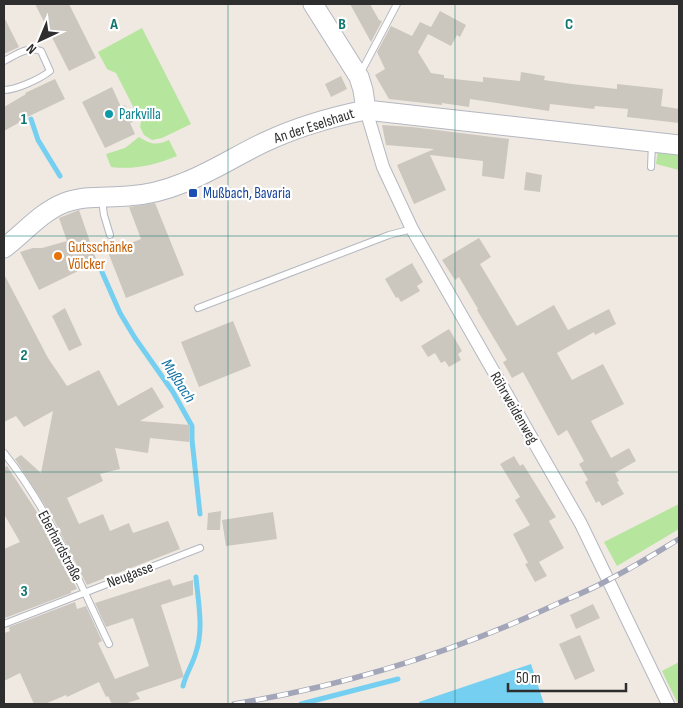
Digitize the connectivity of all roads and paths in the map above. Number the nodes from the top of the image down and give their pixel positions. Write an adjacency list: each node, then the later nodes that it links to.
1 (313, 4): 4 (main road)
2 (397, 4): 4 (lane)
3 (4, 61): 5 (lane)
4 (359, 77): 6 (main road)
5 (4, 90)
6 (366, 110): 7 (main road, An der Eselshaut); 10 (main road, An der Eselshaut); 11 (street, Röhrweidenweg)
7 (652, 142): 8 (main road, An der Eselshaut); 9 (lane)
8 (679, 145)
9 (651, 167)
10 (102, 197): 12 (lane); 13 (main road, An der Eselshaut)
11 (412, 229): 14 (lane); 20 (street, Röhrweidenweg)
12 (110, 235)
13 (4, 248)
14 (198, 308)
15 (4, 452): 17 (lane, Eberhardstraße)
16 (200, 548): 17 (lane, Neugasse)
17 (84, 592): 18 (lane, Neugasse); 19 (lane, Eberhardstraße)
18 (4, 624)
19 (110, 644)
20 (668, 704)

